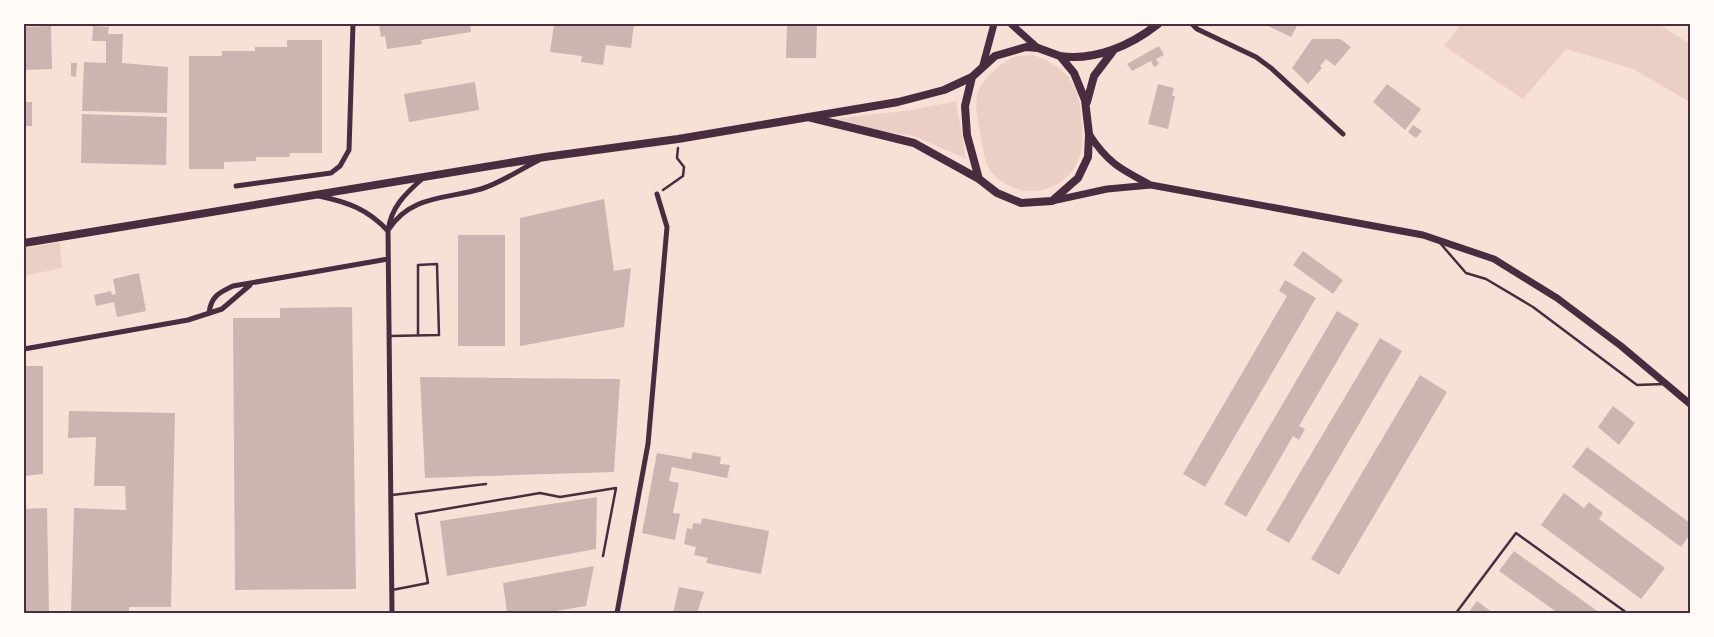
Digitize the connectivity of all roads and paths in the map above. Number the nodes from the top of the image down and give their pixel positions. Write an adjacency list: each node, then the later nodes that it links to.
1 (352, 24): 20 (street)
2 (994, 24): 9 (street)
3 (1011, 24): 6 (street)
4 (1158, 24): 7 (main road)
5 (1192, 24): 14 (street)
6 (1038, 48): 8 (main road); 9 (main road)
7 (1116, 48): 8 (main road); 11 (main road)
8 (1060, 56): 11 (main road)
9 (983, 64): 10 (main road)
10 (972, 77): 12 (main road); 18 (main road)
11 (1086, 110): 13 (main road)
12 (804, 116): 15 (main road); 18 (main road)
13 (1090, 134): 19 (street); 23 (main road)
14 (1343, 134)
15 (678, 139): 16 (main road); 21 (path)
16 (545, 157): 17 (main road); 24 (street)
17 (423, 178): 22 (main road); 24 (street)
18 (979, 178): 23 (main road)
19 (1151, 185): 23 (street); 25 (street)
20 (236, 186)
21 (657, 194): 40 (street)
22 (316, 195): 24 (street); 26 (main road)
23 (1052, 201)
24 (388, 231): 27 (street)
25 (1438, 240): 33 (street); 33 (lane)
26 (24, 243)
27 (388, 259): 28 (street); 31 (street)
28 (250, 285): 29 (street); 29 (street)
29 (210, 313): 32 (street)
30 (418, 335): 30 (lane); 31 (lane)
31 (390, 336): 36 (street)
32 (24, 349)
33 (1666, 384): 34 (street)
34 (1690, 404)
35 (486, 484): 36 (lane)
36 (392, 495): 38 (street)
37 (603, 556): 38 (lane)
38 (392, 590): 39 (street)
39 (392, 613)
40 (618, 613)
41 (1456, 613): 42 (path)
42 (1627, 613)

